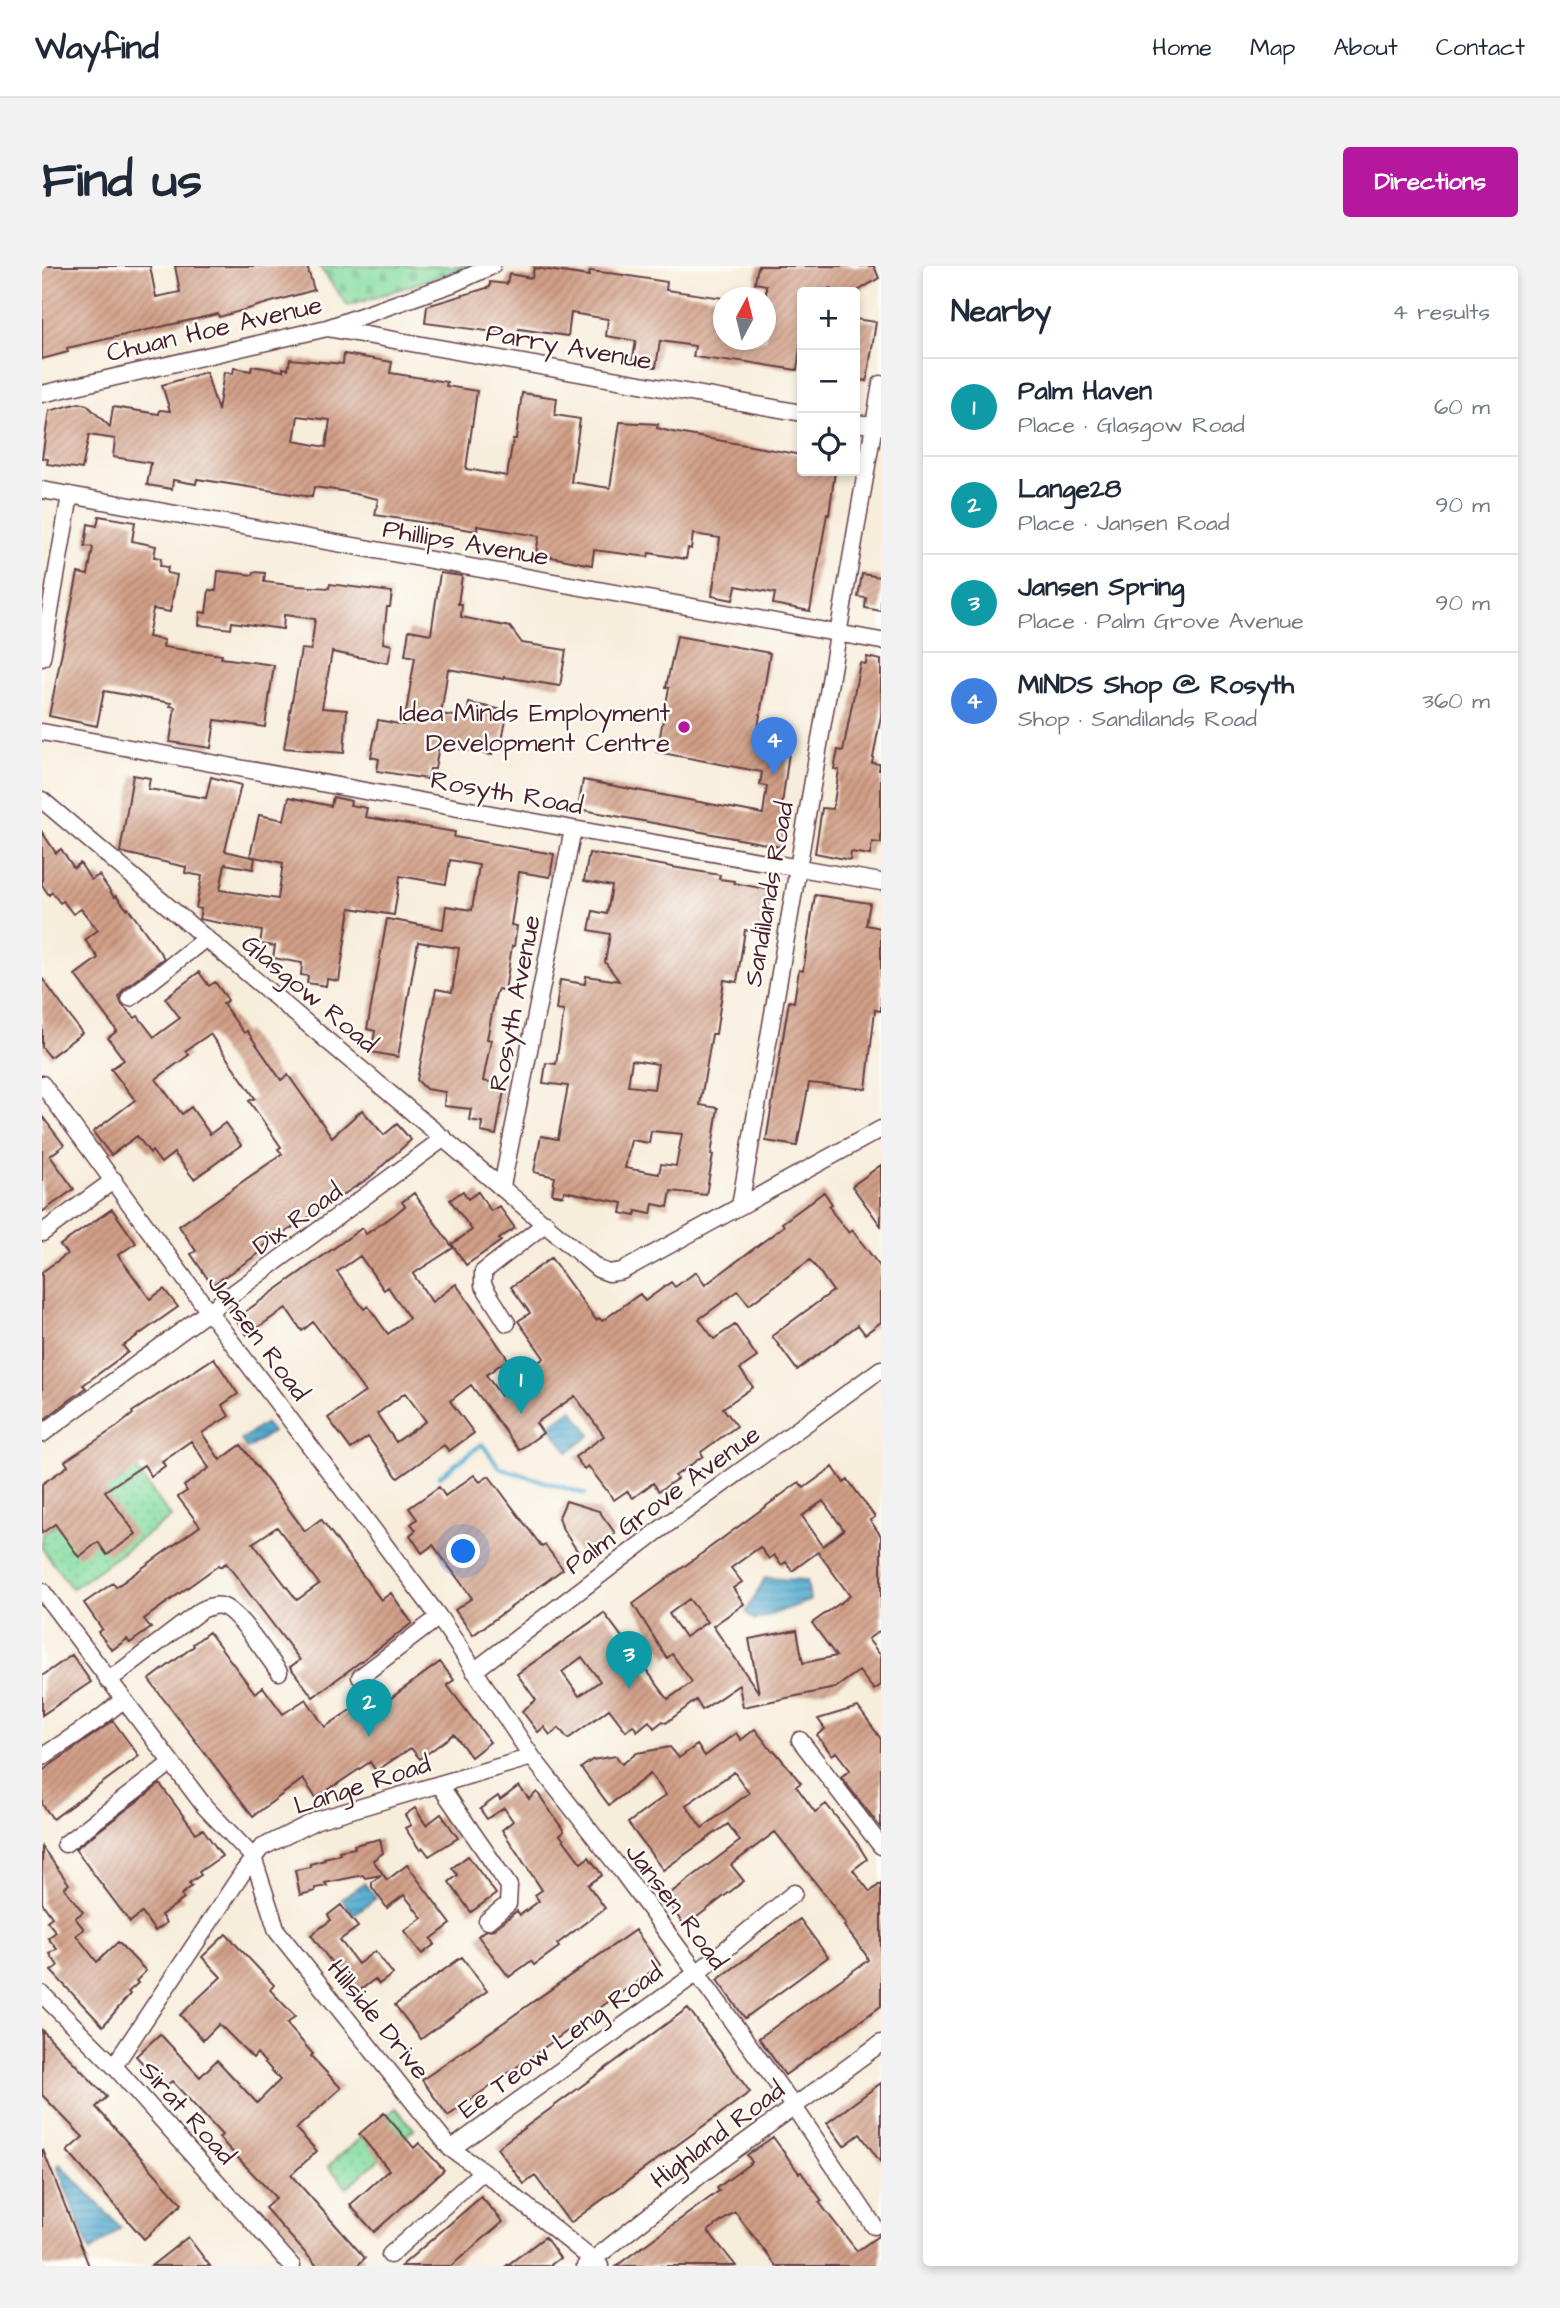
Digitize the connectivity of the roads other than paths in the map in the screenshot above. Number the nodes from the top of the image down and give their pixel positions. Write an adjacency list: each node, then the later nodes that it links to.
1 (492, 266): 2 (street, Chuan Hoe Avenue)
2 (397, 303): 3 (street, Chuan Hoe Avenue); 4 (street)
3 (327, 328): 4 (street, Parry Avenue); 6 (street, Chuan Hoe Avenue)
4 (393, 340): 7 (street, Parry Avenue)
5 (881, 384): 8 (street, Sandilands Road)
6 (42, 394)
7 (797, 412)
8 (877, 425): 11 (street, Sandilands Road)
9 (42, 490): 10 (street, Phillips Avenue)
10 (70, 495): 11 (street, Phillips Avenue); 13 (street)
11 (837, 633): 12 (street, Phillips Avenue); 17 (street, Sandilands Road)
12 (881, 641)
13 (42, 658)
14 (42, 732): 16 (street, Rosyth Road)
15 (42, 800): 19 (street, Glasgow Road)
16 (573, 829): 17 (street, Rosyth Road); 25 (street, Rosyth Avenue)
17 (797, 867): 18 (street, Rosyth Road); 26 (street, Sandilands Road)
18 (881, 882)
19 (206, 937): 20 (street); 23 (street, Glasgow Road)
20 (130, 998)
21 (42, 1084): 24 (street, Jansen Road)
22 (881, 1129): 26 (street, Glasgow Road)
23 (444, 1139): 25 (street, Glasgow Road); 29 (street, Dix Road)
24 (114, 1180): 28 (street); 29 (street, Jansen Road)
25 (502, 1186): 27 (street, Glasgow Road)
26 (740, 1206): 27 (street, Glasgow Road)
27 (546, 1223): 30 (street)
28 (42, 1233)
29 (210, 1312): 32 (street, Dix Road); 34 (street, Jansen Road)
30 (507, 1323)
31 (881, 1369): 35 (street, Palm Grove Avenue)
32 (42, 1434)
33 (42, 1591): 38 (street, Hillside Drive)
34 (439, 1617): 35 (street, Jansen Road); 37 (street)
35 (474, 1671): 42 (street, Jansen Road)
36 (279, 1672): 38 (street)
37 (360, 1678)
38 (108, 1681): 39 (street, Hillside Drive)
39 (123, 1700): 41 (street); 43 (street, Hillside Drive)
40 (800, 1740): 46 (street)
41 (42, 1757)
42 (531, 1757): 44 (street, Lange Road); 50 (street, Jansen Road)
43 (171, 1763): 45 (street); 47 (street, Hillside Drive)
44 (439, 1784): 47 (street, Lange Road); 49 (street)
45 (65, 1844)
46 (881, 1846)
47 (253, 1857): 53 (street, Lange Road); 55 (street, Hillside Drive)
48 (794, 1893): 50 (street, Ee Teow Leng Road)
49 (487, 1921)
50 (696, 1973): 54 (street, Jansen Road); 55 (street, Ee Teow Leng Road)
51 (42, 1994): 53 (street, Sirat Road)
52 (881, 2043): 54 (street, Highland Road)
53 (114, 2066): 60 (street, Sirat Road)
54 (794, 2107): 57 (street, Jansen Road); 59 (street, Highland Road)
55 (451, 2148): 56 (street, Hillside Drive)
56 (483, 2171): 58 (street); 59 (street, Hillside Drive)
57 (874, 2226)
58 (390, 2255)
59 (593, 2264)
60 (292, 2266)

